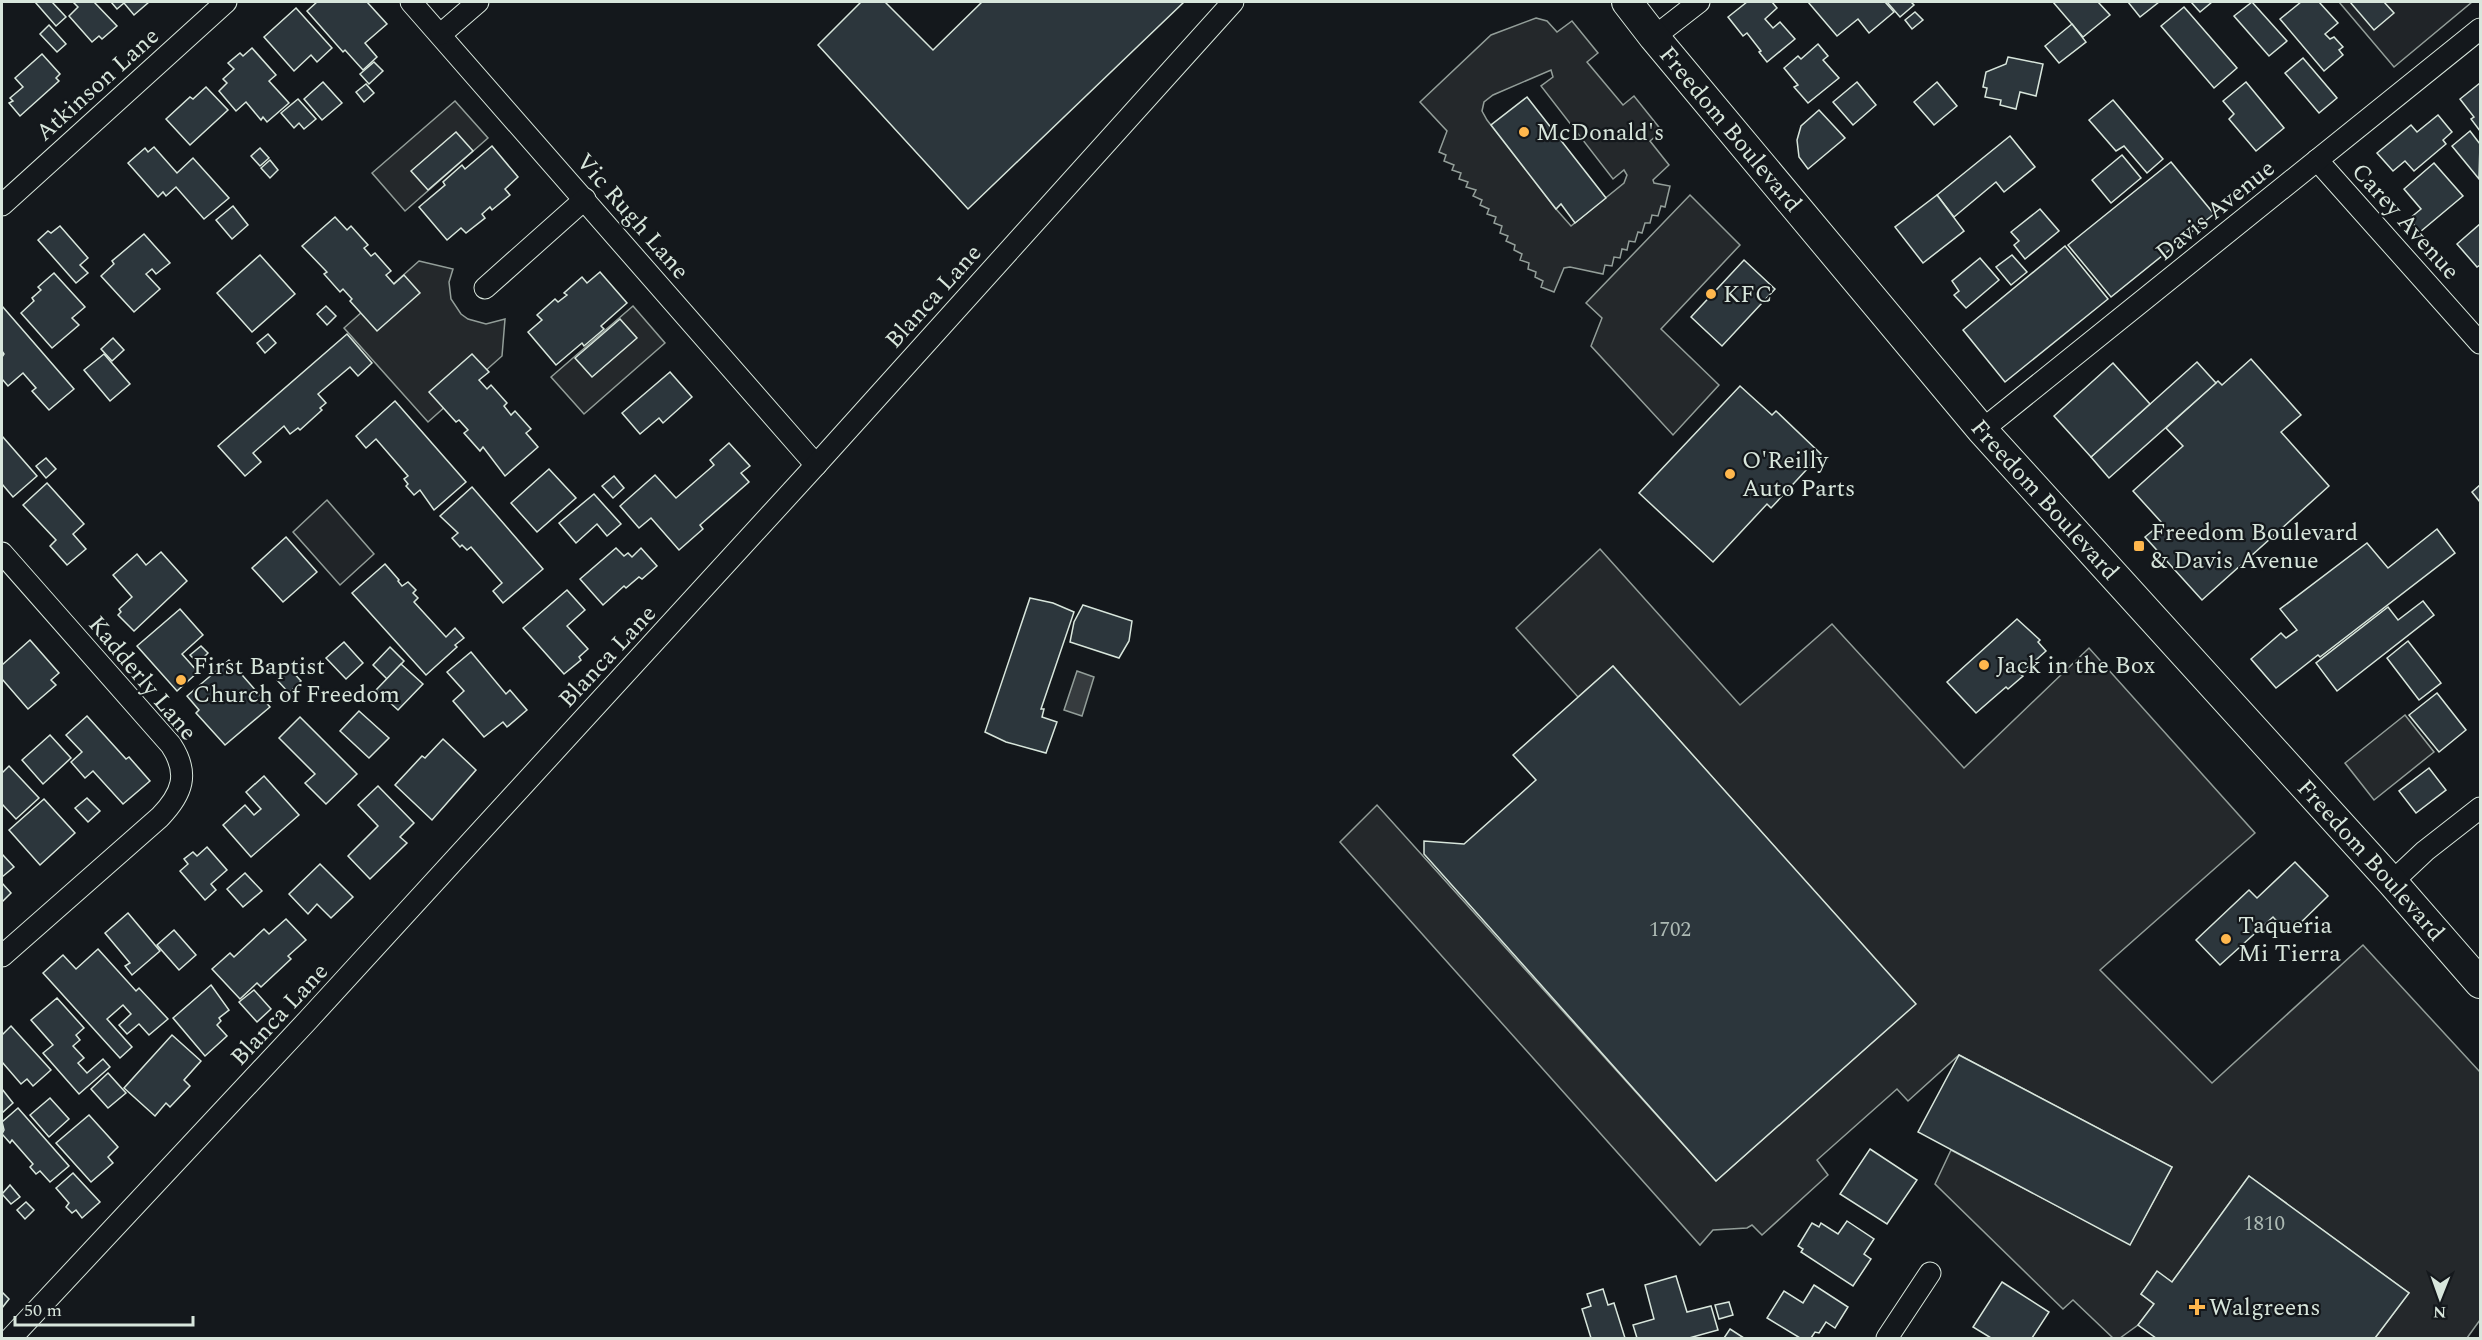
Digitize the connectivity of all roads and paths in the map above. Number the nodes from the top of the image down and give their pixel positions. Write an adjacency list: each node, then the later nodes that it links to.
1 (226, 2): 12 (street, Atkinson Lane)
2 (411, 2): 8 (street, Vic Rugh Lane)
3 (478, 2): 8 (street)
4 (1233, 2): 16 (street, Blanca Lane)
5 (1627, 2): 9 (main road, Freedom Boulevard)
6 (1700, 2): 9 (street)
7 (2481, 29): 10 (street, Davis Avenue)
8 (441, 34): 11 (street, Vic Rugh Lane)
9 (1654, 37): 15 (main road, Freedom Boulevard)
10 (2317, 160): 14 (street, Carey Avenue); 15 (street, Davis Avenue)
11 (585, 200): 13 (street); 16 (street, Vic Rugh Lane)
12 (2, 205)
13 (485, 288)
14 (2481, 343)
15 (1982, 430): 19 (main road, Freedom Boulevard)
16 (816, 465): 23 (street, Blanca Lane)
17 (2, 553): 20 (street, Kadderly Lane)
18 (2481, 808): 19 (street)
19 (2392, 882): 21 (main road, Freedom Boulevard)
20 (2, 956)
21 (2481, 983)
22 (1930, 1273): 24 (street)
23 (11, 1338)
24 (1887, 1338)

